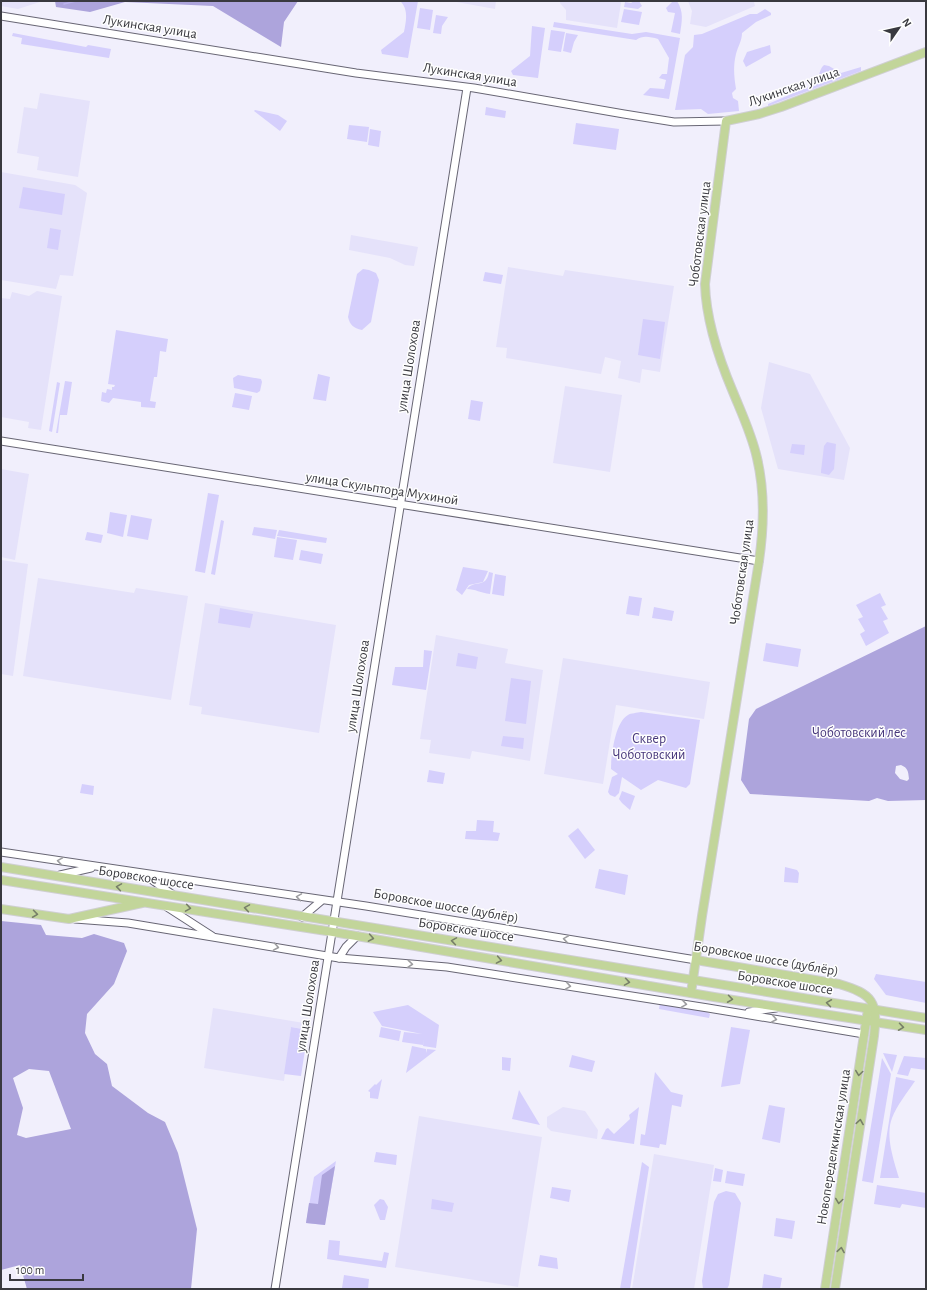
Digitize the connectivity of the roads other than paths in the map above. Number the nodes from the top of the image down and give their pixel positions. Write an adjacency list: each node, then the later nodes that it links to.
1 (1, 16): 3 (street, Лукинская улица)
2 (926, 52): 4 (main road, Лукинская улица)
3 (467, 88): 4 (street, Лукинская улица); 6 (street, улица Шолохова)
4 (726, 121): 7 (main road, Чоботовская улица)
5 (1, 441): 6 (street, улица Скульптора Мухиной)
6 (400, 505): 7 (street, улица Скульптора Мухиной); 17 (street, улица Шолохова)
7 (759, 561): 28 (main road, Чоботовская улица)
8 (1, 852): 10 (street, Боровское шоссе (дублёр), one-way to 8)
9 (1, 867): 12 (main road, Боровское шоссе)
10 (99, 867): 11 (street, Боровское шоссе (дублёр)); 12 (street)
11 (142, 873): 14 (street); 15 (street, Боровское шоссе (дублёр), one-way to 11)
12 (54, 876): 14 (main road, Боровское шоссе, one-way to 12)
13 (1, 880): 16 (main road, Боровское шоссе)
14 (175, 896): 20 (main road, Боровское шоссе, one-way to 14)
15 (321, 901): 17 (street, Боровское шоссе (дублёр)); 20 (street)
16 (151, 902): 18 (main road, Боровское шоссе); 21 (main road)
17 (338, 902): 22 (street, улица Шолохова); 28 (street, Боровское шоссе (дублёр), one-way to 17)
18 (163, 904): 23 (main road, Боровское шоссе, one-way to 23); 25 (street)
19 (1, 909): 21 (main road, one-way to 21)
20 (302, 917): 22 (main road, Боровское шоссе)
21 (69, 919): 25 (street)
22 (334, 921): 23 (street, улица Шолохова); 29 (main road, Боровское шоссе, one-way to 22)
23 (333, 932): 24 (main road, Боровское шоссе); 26 (street, улица Шолохова)
24 (357, 936): 27 (street); 30 (main road, Боровское шоссе, one-way to 30)
25 (215, 938): 26 (street, one-way to 26)
26 (329, 956): 27 (street); 40 (street, улица Шолохова)
27 (339, 958): 32 (street, one-way to 32)
28 (696, 960): 29 (main road, Чоботовская улица); 33 (main road, Боровское шоссе (дублёр))
29 (693, 981): 30 (main road, Чоботовская улица); 33 (main road, Боровское шоссе, one-way to 29)
30 (691, 993): 31 (main road, Боровское шоссе, one-way to 31); 32 (street)
31 (783, 1006): 34 (street); 36 (main road, Боровское шоссе)
32 (708, 1008): 34 (street)
33 (872, 1010): 35 (main road, Боровское шоссе); 36 (main road, Новопеределкинская улица); 37 (main road, Новопеределкинская улица)
34 (743, 1013): 39 (street, one-way to 39)
35 (926, 1018)
36 (866, 1022): 37 (main road, Боровское шоссе); 39 (main road, Новопеределкинская улица)
37 (875, 1023): 38 (main road, Боровское шоссе, one-way to 38); 42 (main road, Новопеределкинская улица, one-way to 37)
38 (926, 1030)
39 (864, 1034): 41 (main road, Новопеределкинская улица, one-way to 41)
40 (275, 1289)
41 (825, 1289)
42 (835, 1289)

